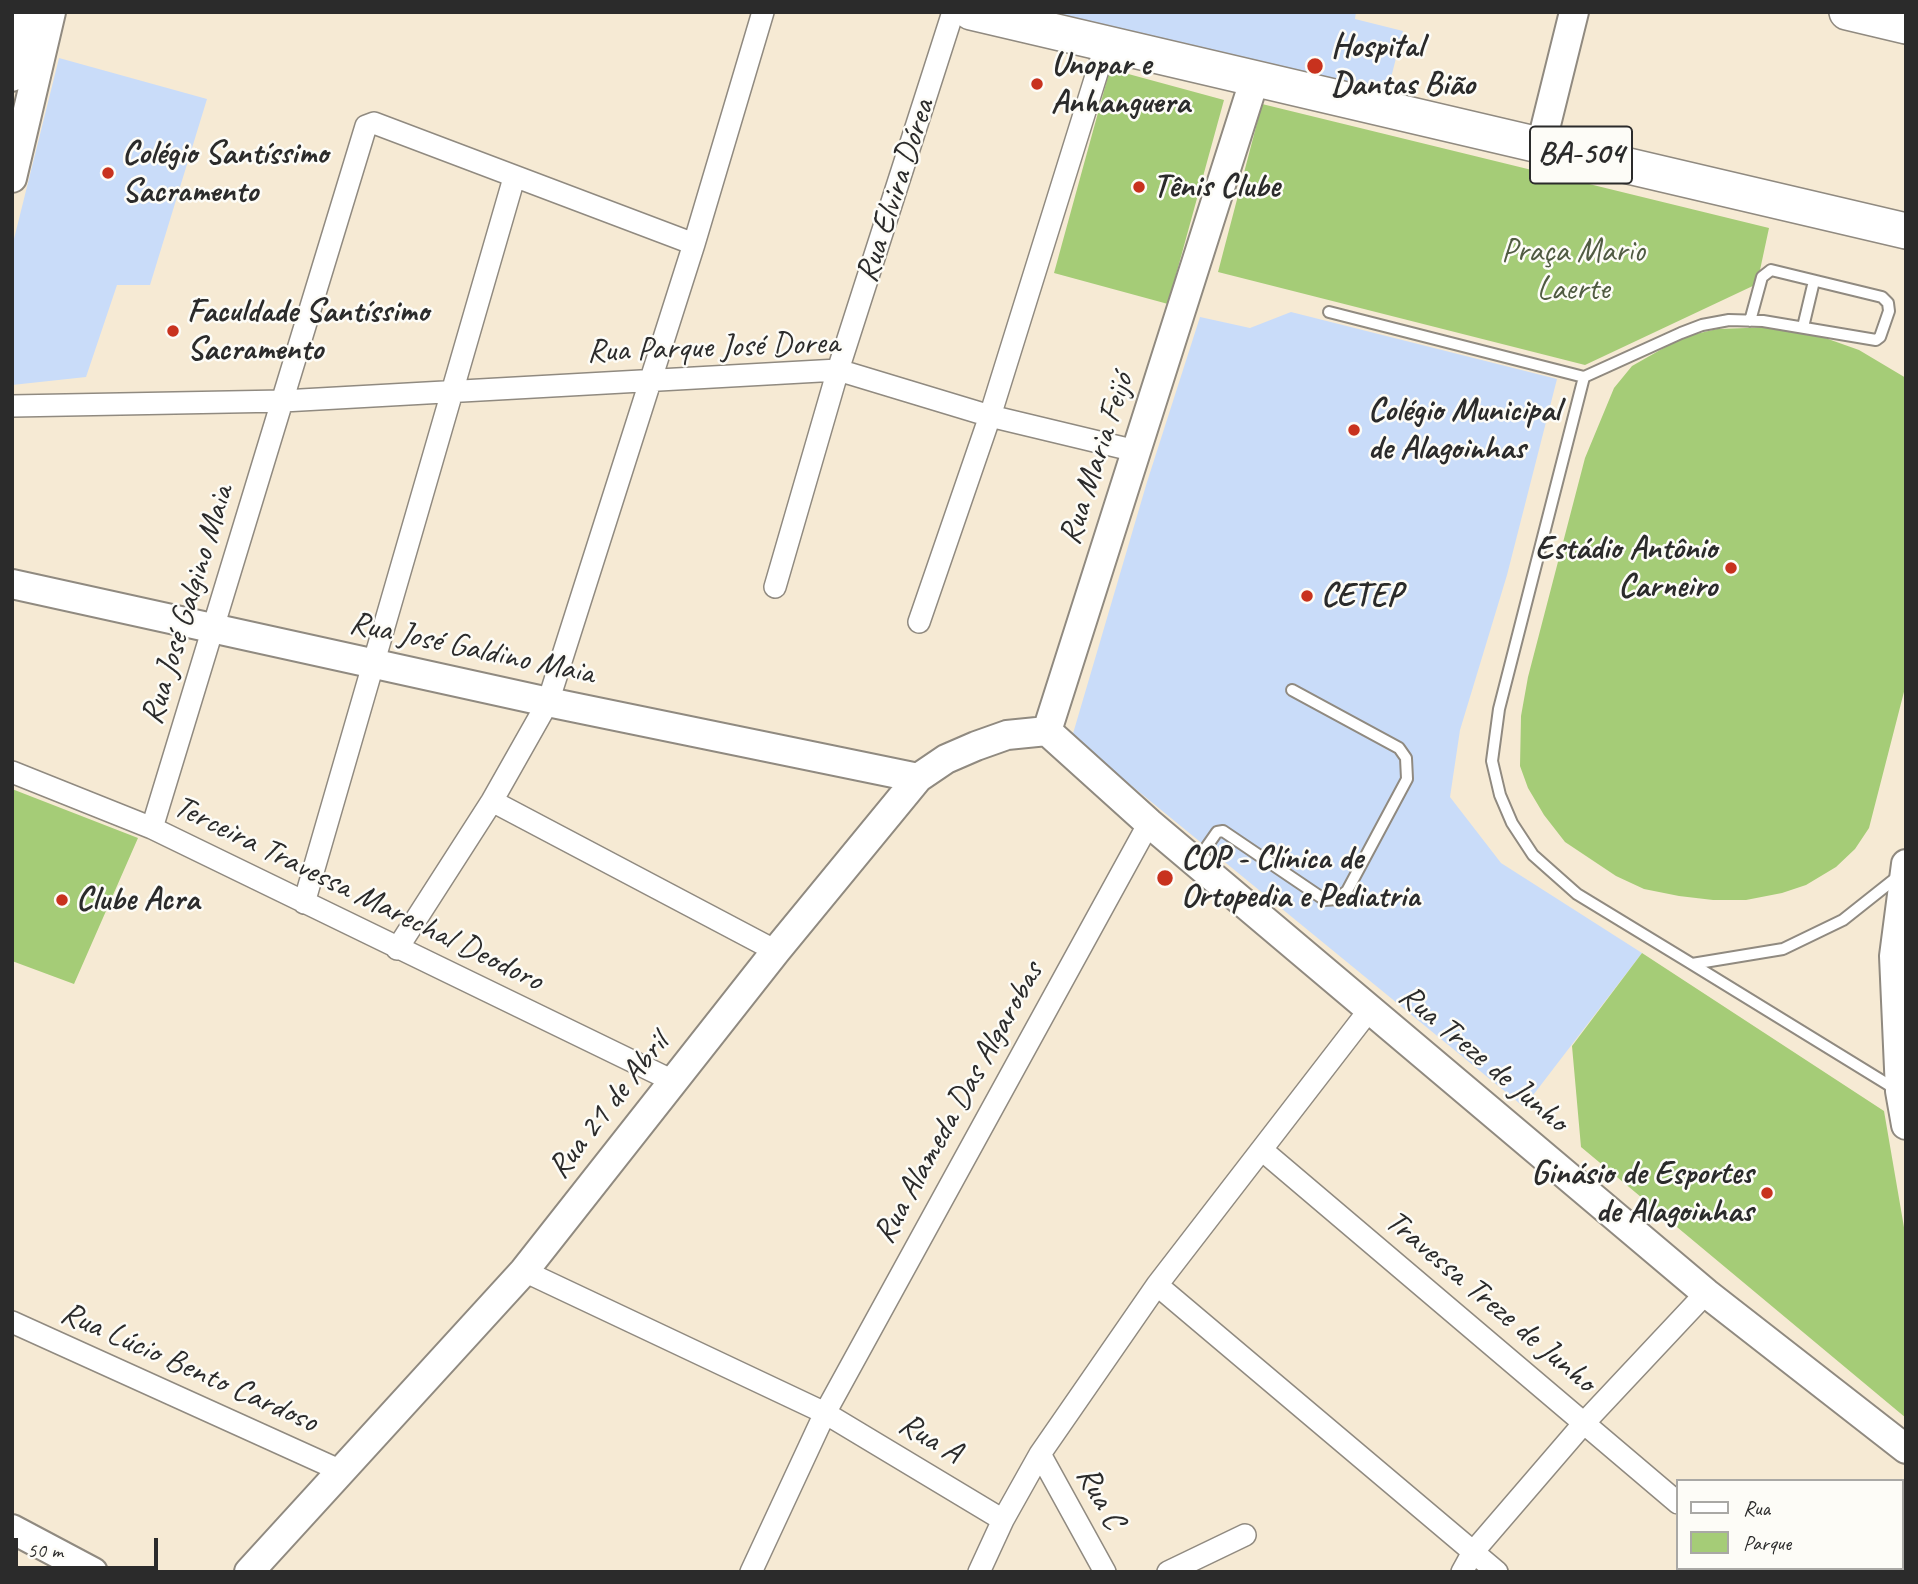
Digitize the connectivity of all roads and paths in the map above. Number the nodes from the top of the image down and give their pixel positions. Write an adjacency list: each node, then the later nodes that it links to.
1 (763, 12): 15 (street)
2 (953, 12): 20 (street, Rua Elvira Dórea)
3 (971, 12): 6 (main road, BA-504)
4 (1574, 12): 11 (street)
5 (1847, 12): 7 (main road)
6 (1039, 20): 9 (main road, BA-504)
7 (1906, 26)
8 (27, 42): 12 (street)
9 (1106, 44): 10 (main road, BA-504); 26 (street)
10 (1255, 78): 11 (main road, BA-504); 27 (street, Rua Maria Feijó)
11 (1541, 145): 14 (main road, BA-504)
12 (12, 178)
13 (514, 178): 15 (street); 23 (street); 24 (street)
14 (1906, 231)
15 (694, 244): 22 (street)
16 (1814, 281): 18 (lane); 19 (lane); 19 (lane)
17 (1329, 312): 21 (lane)
18 (1750, 321): 19 (lane); 21 (lane)
19 (1803, 327)
20 (838, 370): 22 (street, Rua Parque José Dorea); 26 (street, Rua Parque José Dorea); 29 (street, Rua Elvira Dórea)
21 (1584, 377): 47 (lane)
22 (652, 378): 23 (street, Rua Parque José Dorea); 34 (street)
23 (450, 391): 24 (street, Rua Parque José Dorea); 32 (street)
24 (283, 401): 25 (street, Rua Parque José Dorea); 31 (street, Rua José Galgino Maia)
25 (12, 406)
26 (990, 416): 27 (street, Rua Parque José Dorea); 30 (street)
27 (1136, 451): 35 (street, Rua Maria Feijó)
28 (12, 584): 31 (street, Rua José Galdino Maia)
29 (775, 587)
30 (919, 622)
31 (214, 628): 32 (street, Rua José Galdino Maia); 40 (street, Rua José Galgino Maia)
32 (373, 664): 34 (street, Rua José Galdino Maia); 43 (street)
33 (1292, 690): 41 (lane)
34 (548, 702): 37 (street, Rua José Galdino Maia); 38 (street)
35 (1047, 731): 37 (street, Rua 21 de Abril); 39 (street)
36 (12, 772): 40 (street, Terceira Travessa Marechal Deodoro)
37 (918, 778): 45 (street, Rua 21 de Abril)
38 (492, 801): 44 (street); 45 (street)
39 (1149, 823): 41 (street, Rua Treze de Junho); 57 (street, Rua Alameda Das Algarobas)
40 (152, 828): 43 (street, Terceira Travessa Marechal Deodoro)
41 (1196, 862): 48 (street, Rua Treze de Junho)
42 (1905, 868): 46 (street); 47 (lane)
43 (304, 903): 44 (street, Terceira Travessa Marechal Deodoro)
44 (397, 949): 49 (street, Terceira Travessa Marechal Deodoro)
45 (776, 951): 49 (street, Rua 21 de Abril)
46 (1900, 956): 50 (street)
47 (1692, 964): 50 (lane)
48 (1370, 1009): 52 (street); 55 (street, Rua Treze de Junho)
49 (673, 1081): 53 (street, Rua 21 de Abril)
50 (1900, 1091): 51 (street)
51 (1906, 1125)
52 (1262, 1150): 54 (street); 58 (street, Travessa Treze de Junho)
53 (524, 1271): 57 (street, Rua A); 61 (street, Rua 21 de Abril)
54 (1157, 1285): 60 (street); 66 (street)
55 (1706, 1293): 58 (street); 59 (street, Rua Treze de Junho)
56 (12, 1322): 61 (street, Rua Lúcio Bento Cardoso)
57 (825, 1413): 63 (street, Rua A); 69 (street, Rua Alameda Das Algarobas)
58 (1584, 1423): 62 (street, Travessa Treze de Junho); 66 (street)
59 (1906, 1449)
60 (1040, 1454): 63 (street); 71 (street, Rua C)
61 (340, 1471): 68 (street, Rua 21 de Abril)
62 (1676, 1501)
63 (1003, 1520): 70 (street)
64 (12, 1529): 67 (street)
65 (1245, 1535): 72 (street)
66 (1473, 1552): 73 (street); 74 (street)
67 (93, 1572)
68 (249, 1572)
69 (751, 1572)
70 (979, 1572)
71 (1105, 1572)
72 (1168, 1572)
73 (1462, 1572)
74 (1497, 1572)

